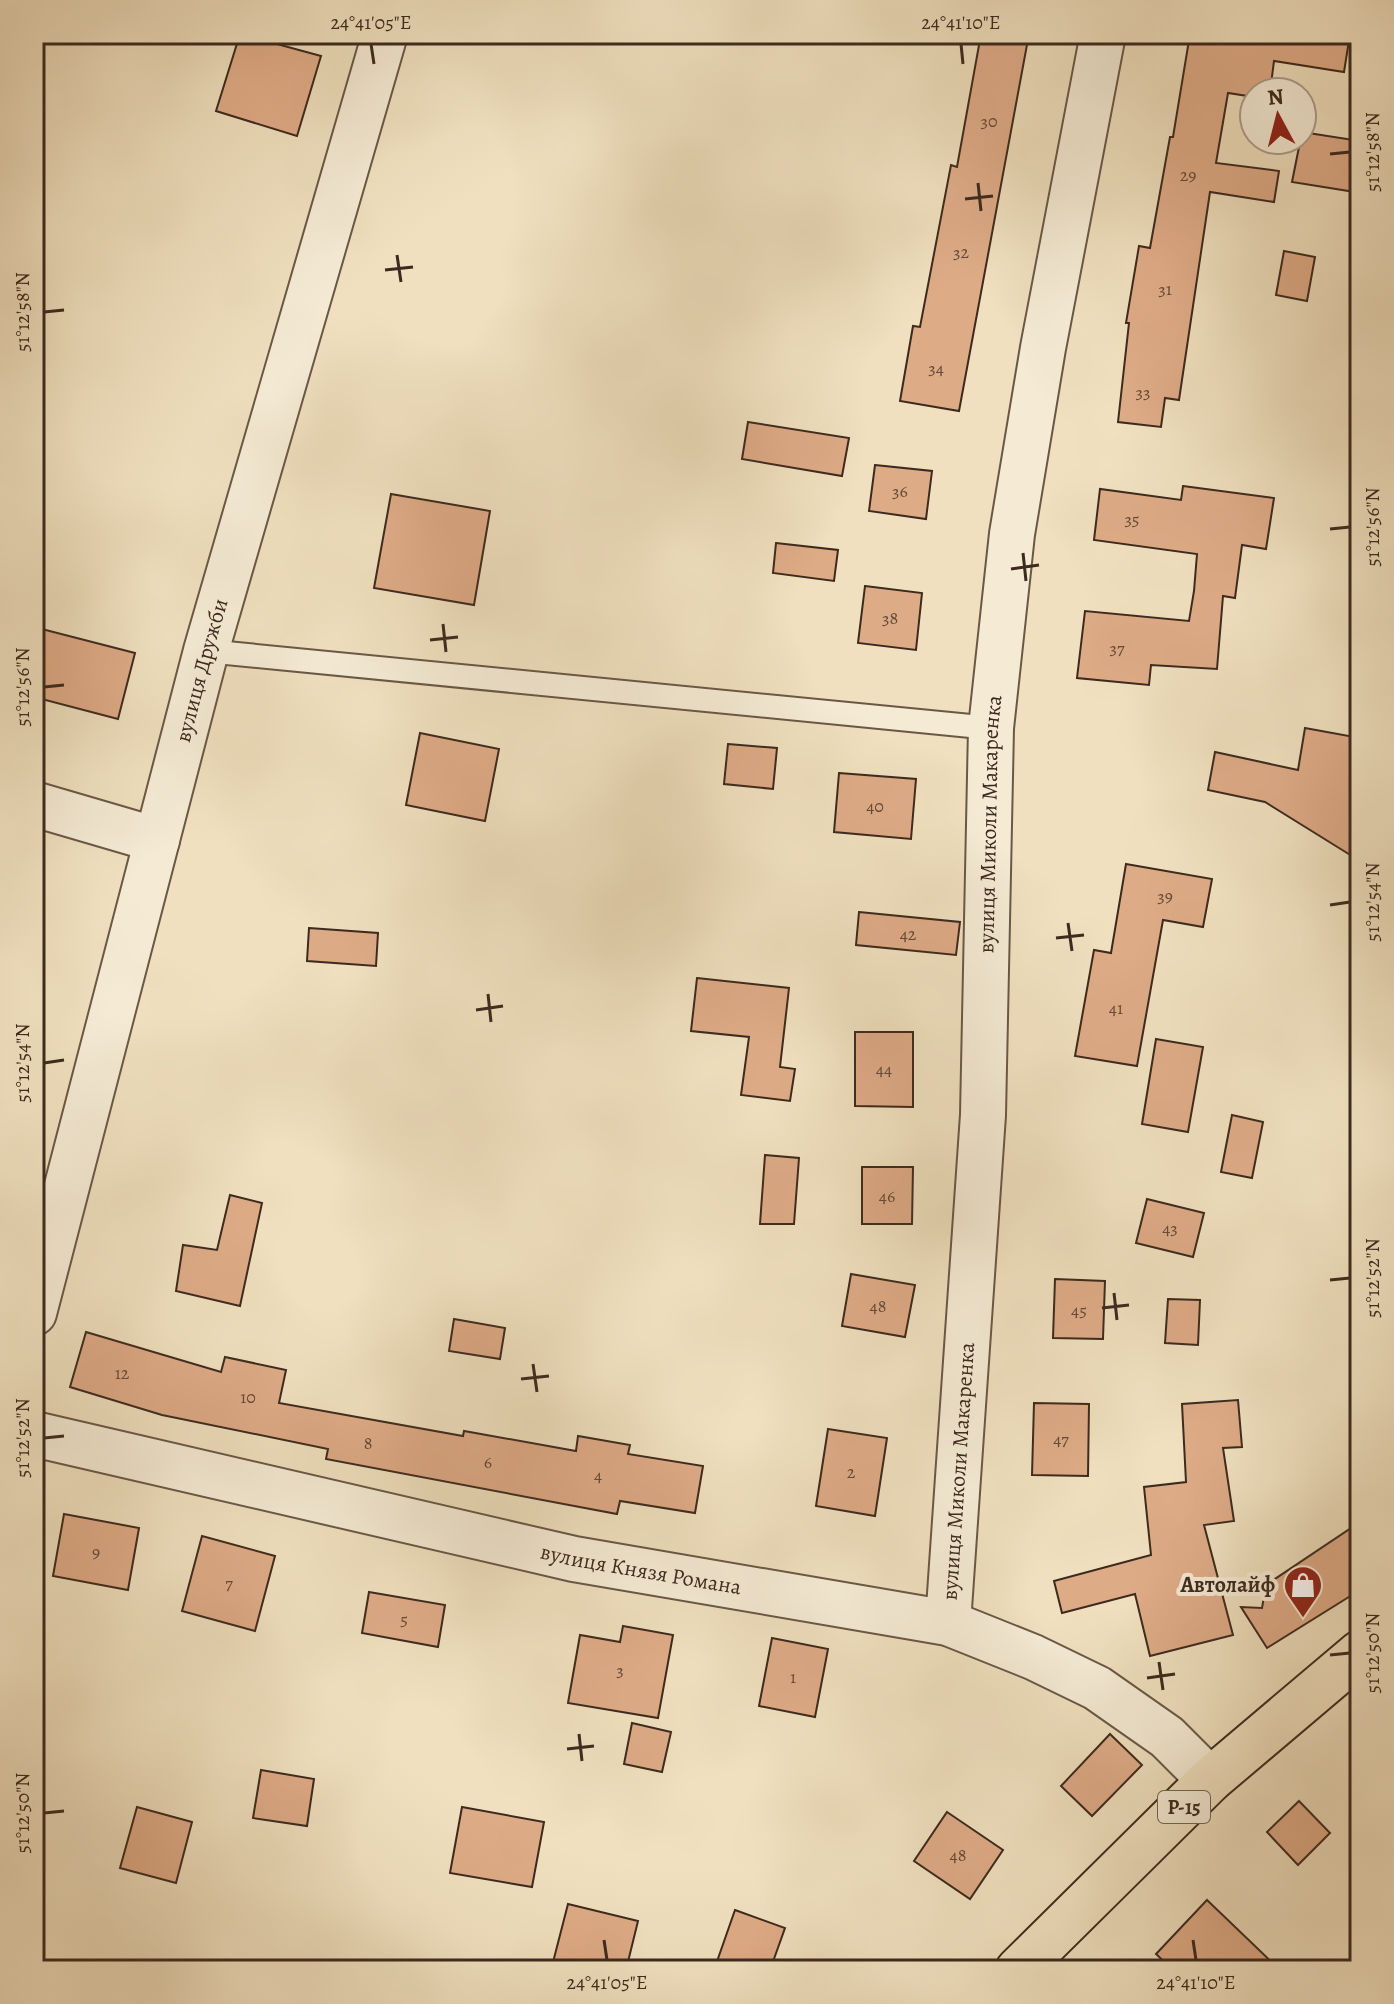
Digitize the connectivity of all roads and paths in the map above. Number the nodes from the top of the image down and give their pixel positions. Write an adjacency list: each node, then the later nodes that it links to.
1 (385, 34): 3 (street, вулиця Дружби)
2 (1103, 34): 4 (street, вулиця Миколи Макаренка)
3 (206, 651): 4 (lane); 6 (street, вулиця Дружби)
4 (991, 728): 9 (street, вулиця Миколи Макаренка)
5 (34, 804): 6 (street)
6 (157, 840): 7 (street, вулиця Дружби)
7 (34, 1313)
8 (34, 1434): 9 (street, вулиця Князя Романа)
9 (948, 1623): 11 (street, вулиця Князя Романа)
10 (1360, 1653): 11 (main road, Р-15)
11 (1210, 1780): 12 (main road, Р-15)
12 (1018, 1970)

